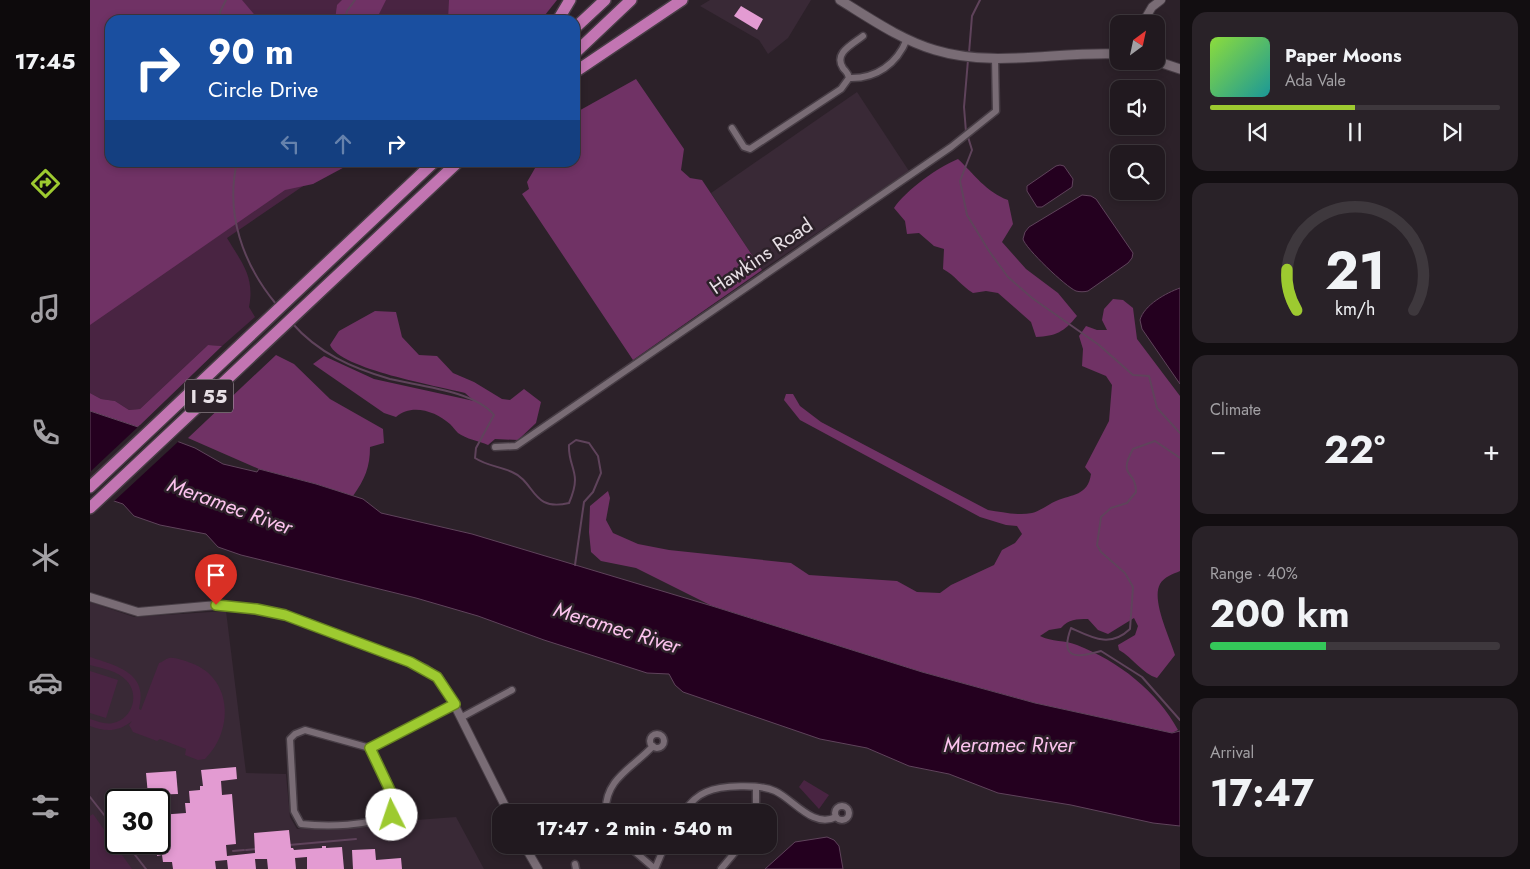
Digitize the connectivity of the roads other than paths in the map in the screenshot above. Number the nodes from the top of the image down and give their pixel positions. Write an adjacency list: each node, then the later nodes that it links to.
1 (570, 0): 7 (highway)
2 (605, 0): 9 (highway)
3 (631, 0): 12 (highway)
4 (682, 0): 16 (highway)
5 (840, 0): 11 (main road)
6 (1162, 0): 8 (street)
7 (561, 15)
8 (1146, 15)
9 (580, 23)
10 (863, 36): 18 (street)
11 (907, 39): 14 (main road); 18 (street)
12 (580, 48)
13 (1110, 54): 14 (main road)
14 (995, 58): 22 (street, Hawkins Road)
15 (1165, 64): 17 (main road)
16 (580, 69)
17 (1180, 69)
18 (849, 78): 19 (street)
19 (732, 128)
20 (429, 167): 23 (highway, I 55)
21 (453, 167): 24 (highway, I 55)
22 (496, 447)
23 (90, 487)
24 (90, 508)
25 (90, 597): 27 (street)
26 (512, 690): 28 (street)
27 (455, 704): 28 (street); 30 (street)
28 (462, 717): 32 (street)
29 (653, 746): 33 (street)
30 (370, 748): 30 (street)
31 (756, 787): 34 (street); 35 (street); 36 (street)
32 (504, 804)
33 (607, 804)
34 (690, 804)
35 (756, 804)
36 (836, 817)
37 (529, 854): 41 (street)
38 (637, 854): 42 (street)
39 (661, 854): 42 (street)
40 (734, 854): 43 (street)
41 (538, 869)
42 (655, 869)
43 (721, 869)

